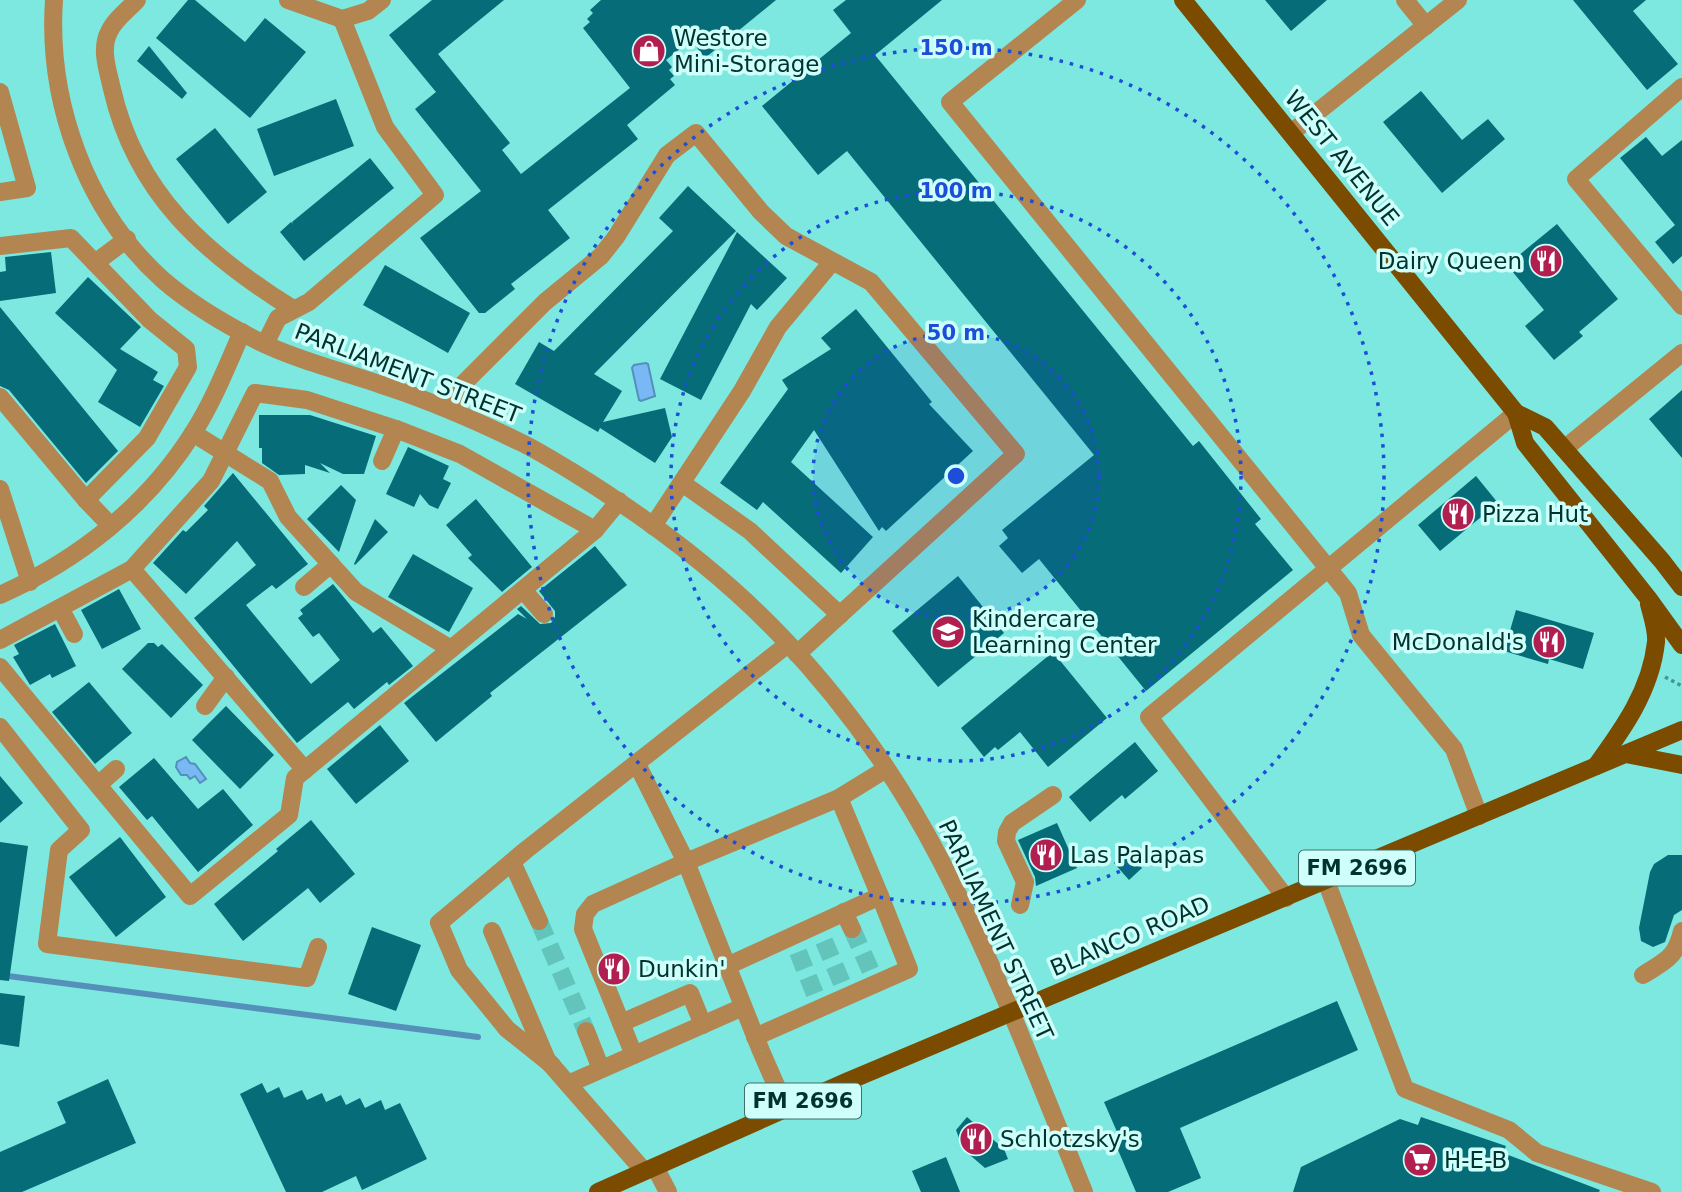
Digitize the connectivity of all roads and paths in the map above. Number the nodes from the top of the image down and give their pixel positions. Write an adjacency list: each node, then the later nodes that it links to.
1 (54, 0): 15 (street, PARLIAMENT STREET)
2 (137, 0): 20 (street)
3 (288, 0): 9 (street)
4 (382, 0): 9 (street)
5 (1077, 0): 41 (street)
6 (1182, 0): 13 (main road, WEST AVENUE)
7 (1405, 0): 10 (street)
8 (1458, 0): 10 (street)
9 (342, 19): 20 (street)
10 (1426, 26): 13 (street)
11 (1682, 87): 19 (street)
12 (0, 92): 14 (street)
13 (1291, 133): 26 (main road, WEST AVENUE)
14 (0, 192)
15 (127, 239): 18 (street); 21 (street, PARLIAMENT STREET)
16 (0, 246): 18 (street)
17 (832, 262): 25 (street); 32 (street); 50 (street)
18 (95, 263): 34 (street)
19 (1682, 306)
20 (293, 309): 22 (street)
21 (242, 332): 22 (street, PARLIAMENT STREET); 28 (street)
22 (265, 344): 25 (street, PARLIAMENT STREET)
23 (1682, 354): 29 (street)
24 (0, 397): 34 (street)
25 (451, 410): 35 (street, PARLIAMENT STREET)
26 (1516, 413): 29 (main road, WEST AVENUE); 41 (street); 47 (main road, WEST AVENUE)
27 (397, 429): 30 (street); 31 (street); 38 (street)
28 (193, 433): 30 (street); 36 (street)
29 (1564, 449): 44 (main road, WEST AVENUE)
30 (225, 453): 39 (street); 40 (street)
31 (382, 461)
32 (682, 483): 37 (street); 50 (street)
33 (2, 497): 42 (street)
34 (86, 500): 36 (street)
35 (620, 501): 37 (street, PARLIAMENT STREET); 38 (street)
36 (111, 526): 42 (street)
37 (653, 526): 55 (street, PARLIAMENT STREET)
38 (595, 530): 45 (street)
39 (331, 564): 43 (street); 54 (street)
40 (132, 569): 48 (street); 58 (street)
41 (1327, 569): 73 (street); 78 (street)
42 (30, 582): 46 (street)
43 (304, 587)
44 (1682, 587)
45 (523, 590): 49 (street); 54 (street)
46 (0, 596)
47 (1648, 597): 53 (main road, WEST AVENUE); 66 (main road)
48 (60, 608): 51 (street); 52 (street)
49 (544, 614)
50 (840, 615): 55 (street)
51 (2, 632)
52 (74, 634)
53 (1682, 645)
54 (451, 649): 68 (street)
55 (793, 649): 64 (street); 69 (street, PARLIAMENT STREET)
56 (0, 667): 70 (street)
57 (1660, 675): 59 (path)
58 (226, 677): 60 (street); 68 (street)
59 (1682, 686)
60 (205, 706)
61 (0, 727): 85 (street)
62 (1682, 730): 63 (main road, BLANCO ROAD / FM 2696)
63 (1626, 754): 65 (main road); 66 (main road, BLANCO ROAD / FM 2696)
64 (637, 764): 74 (street); 75 (street)
65 (1682, 765)
66 (1596, 766): 73 (main road, BLANCO ROAD / FM 2696)
67 (116, 769): 70 (street)
68 (305, 769): 70 (street)
69 (886, 769): 72 (street); 89 (street, PARLIAMENT STREET)
70 (98, 785)
71 (1053, 795): 79 (street)
72 (839, 797): 75 (street); 77 (street)
73 (1479, 816): 76 (main road, BLANCO ROAD / FM 2696)
74 (512, 862): 81 (street); 95 (street)
75 (686, 862): 86 (street); 90 (street)
76 (1326, 881): 78 (main road, BLANCO ROAD / FM 2696); 103 (street)
77 (880, 896): 80 (street); 93 (street)
78 (1286, 898): 89 (main road, BLANCO ROAD / FM 2696)
79 (1020, 905)
80 (844, 912): 82 (street); 86 (street)
81 (539, 921)
82 (852, 929)
83 (492, 931): 95 (street)
84 (1682, 931): 87 (street)
85 (318, 947)
86 (727, 966): 88 (street)
87 (1643, 975)
88 (743, 1007): 91 (street); 93 (street)
89 (1010, 1013): 98 (main road, BLANCO ROAD / FM 2696); 102 (street, PARLIAMENT STREET)
90 (621, 1023): 91 (street); 94 (street)
91 (703, 1025): 94 (street)
92 (586, 1031): 96 (street)
93 (755, 1037): 98 (street)
94 (634, 1055): 96 (street)
95 (552, 1065): 97 (street)
96 (601, 1069): 97 (street)
97 (568, 1084): 99 (street)
98 (786, 1108): 99 (main road, BLANCO ROAD / FM 2696)
99 (649, 1169): 100 (main road, BLANCO ROAD / FM 2696); 101 (street)
100 (598, 1192)
101 (668, 1192)
102 (1084, 1192)
103 (1652, 1192)

